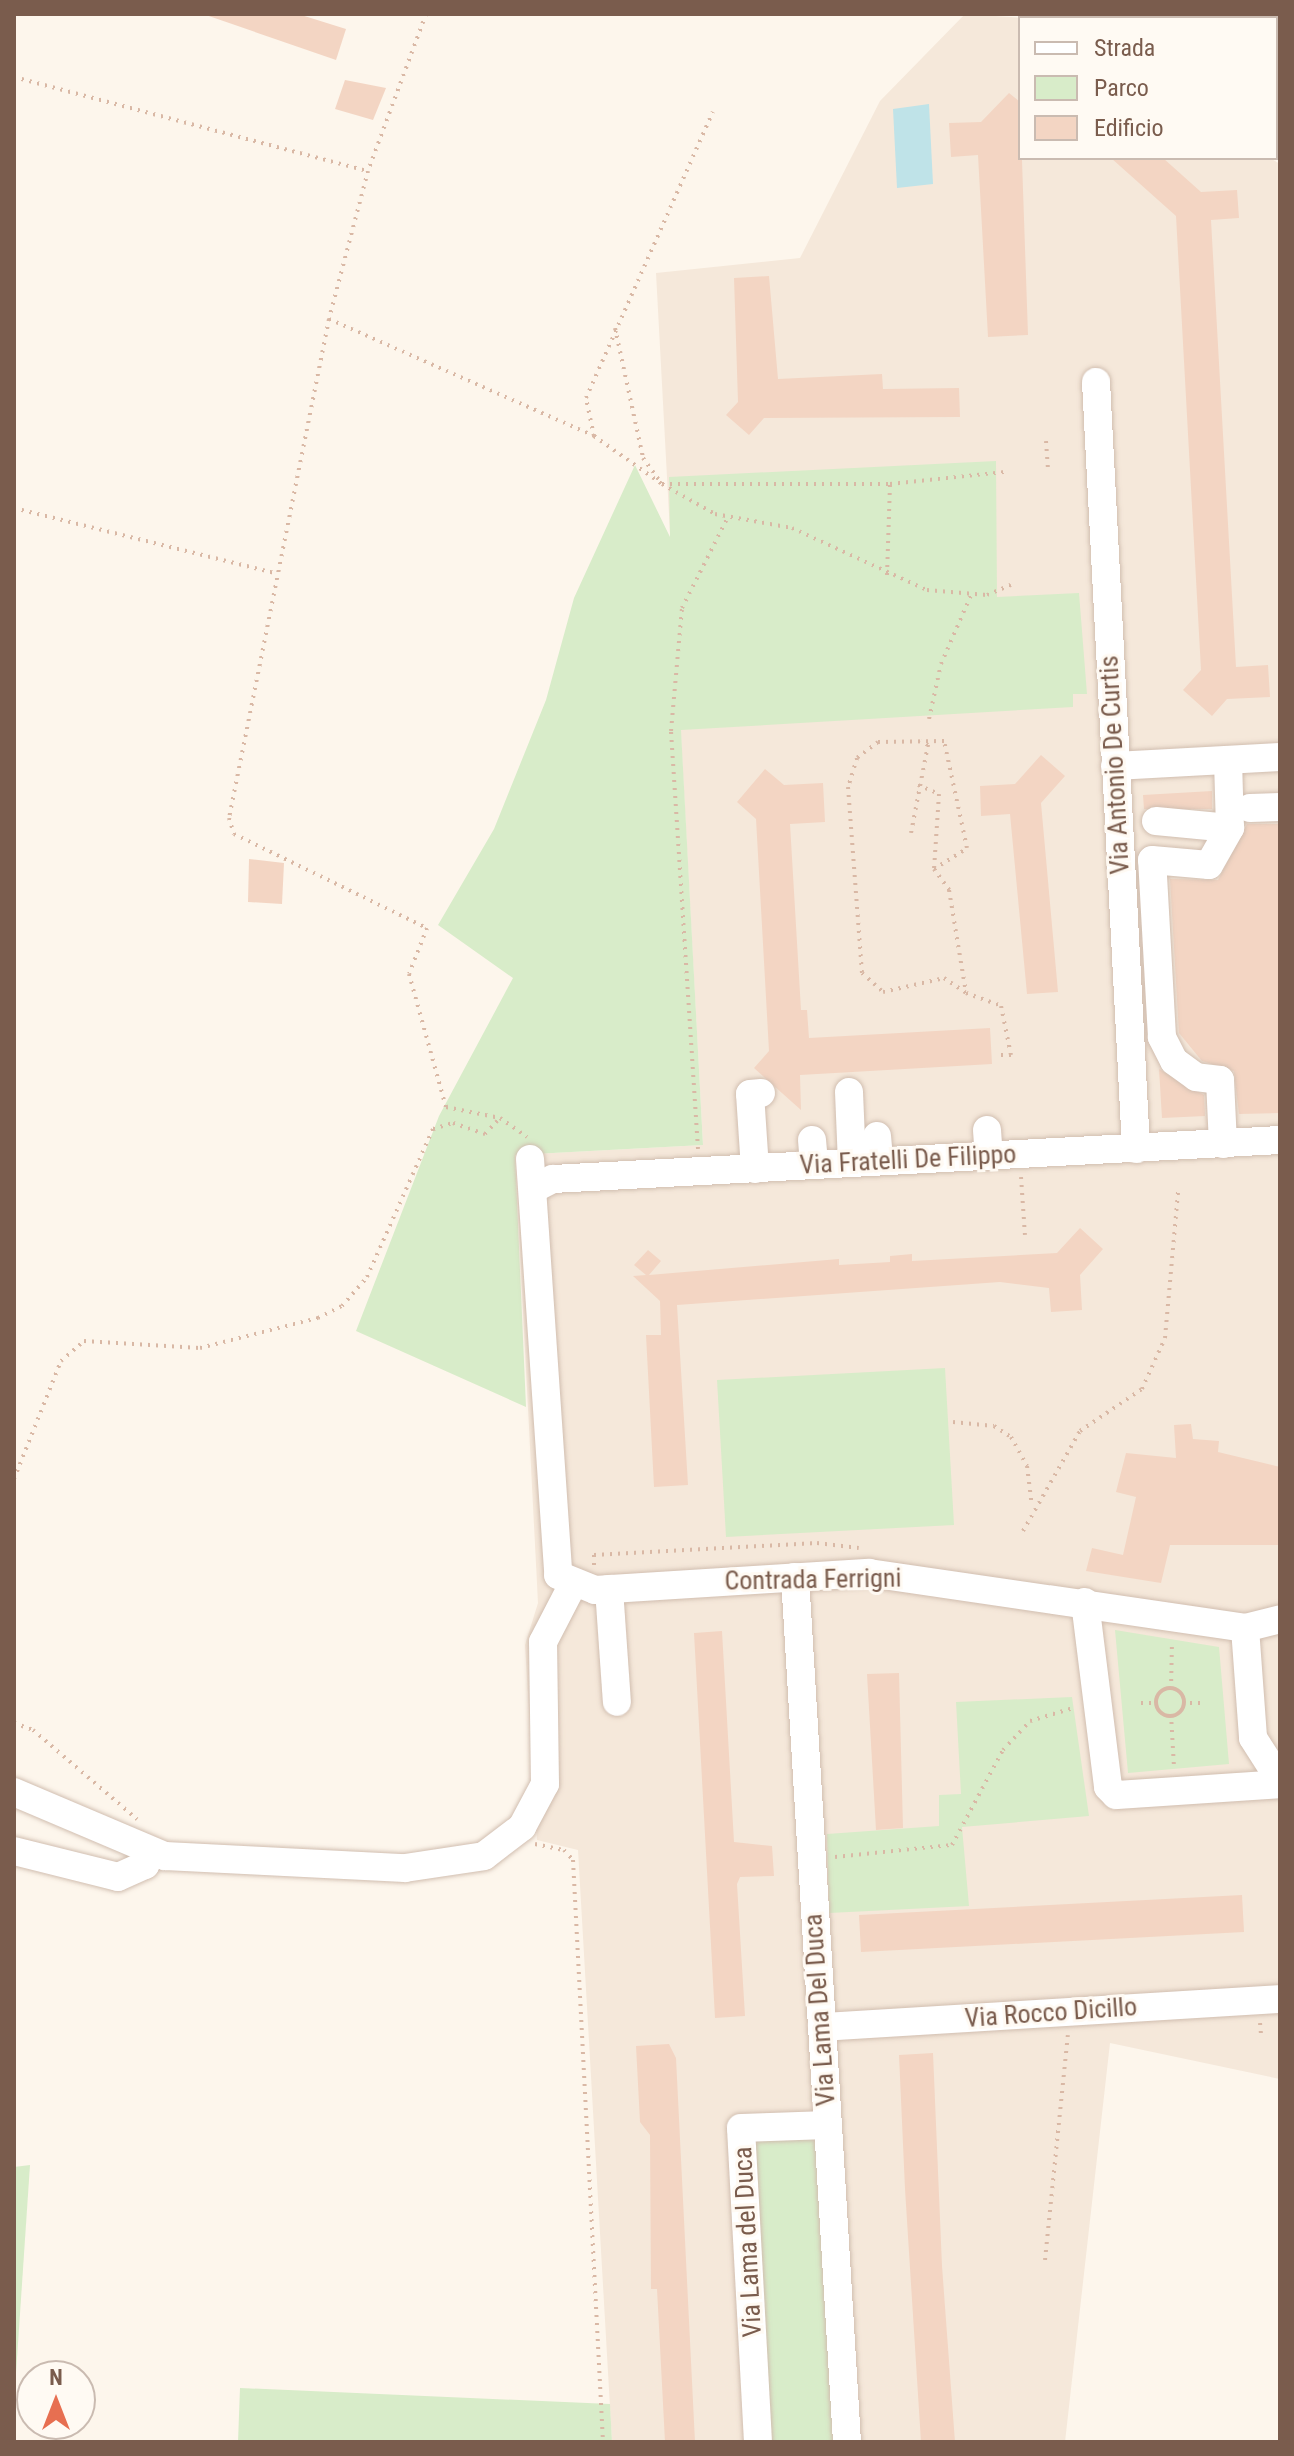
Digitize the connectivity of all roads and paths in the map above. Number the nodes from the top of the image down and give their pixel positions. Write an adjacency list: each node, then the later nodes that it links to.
1 (426, 14): 4 (path)
2 (14, 77): 4 (path)
3 (713, 112): 6 (path)
4 (368, 171): 5 (path)
5 (329, 319): 8 (path); 16 (path)
6 (615, 328): 8 (path); 12 (path)
7 (1096, 382): 24 (street, Via Antonio De Curtis)
8 (594, 436): 12 (path)
9 (1046, 441): 10 (path)
10 (1048, 470)
11 (1005, 472): 13 (path)
12 (662, 484): 13 (path); 15 (path)
13 (890, 484): 17 (path)
14 (14, 508): 16 (path)
15 (728, 517): 17 (path); 42 (path)
16 (274, 573): 35 (path)
17 (887, 575): 19 (path)
18 (1011, 585): 19 (path)
19 (971, 595): 20 (path)
20 (929, 719)
21 (917, 739): 25 (path); 30 (path); 31 (path)
22 (1280, 757): 23 (street)
23 (1228, 760): 24 (street); 27 (street)
24 (1115, 766): 38 (street, Via Antonio De Curtis)
25 (918, 785): 29 (path); 30 (path)
26 (1280, 807): 27 (street)
27 (1240, 818): 28 (street); 37 (street)
28 (1156, 821)
29 (911, 833)
30 (934, 869): 31 (path)
31 (966, 993): 32 (path)
32 (1000, 1055)
33 (849, 1092): 39 (street)
34 (761, 1093): 42 (street)
35 (500, 1118): 41 (path); 47 (path)
36 (1280, 1140): 37 (street, Via Fratelli De Filippo)
37 (1223, 1144): 38 (street, Via Fratelli De Filippo)
38 (1136, 1149): 40 (street, Via Fratelli De Filippo)
39 (870, 1153): 40 (street, Via Fratelli De Filippo); 42 (street, Via Fratelli De Filippo)
40 (1003, 1154): 45 (path)
41 (530, 1159): 43 (street)
42 (760, 1169): 43 (street, Via Fratelli De Filippo)
43 (537, 1187): 52 (street)
44 (1178, 1192): 48 (path)
45 (1025, 1235)
46 (953, 1422): 48 (path)
47 (14, 1479)
48 (1032, 1505): 49 (path)
49 (1023, 1531)
50 (874, 1550): 52 (path)
51 (795, 1577): 52 (street, Contrada Ferrigni); 53 (street, Contrada Ferrigni); 74 (street, Via Lama Del Duca)
52 (592, 1588): 59 (street); 71 (street)
53 (1085, 1602): 54 (street, Contrada Ferrigni); 58 (street)
54 (1172, 1616): 56 (street, Contrada Ferrigni); 57 (path)
55 (1280, 1619): 56 (street, Contrada Ferrigni)
56 (1245, 1628): 69 (street)
57 (1171, 1690): 61 (path); 62 (path)
58 (1098, 1698): 69 (street); 74 (path)
59 (617, 1702)
60 (1141, 1703): 61 (path)
61 (1157, 1703): 64 (path)
62 (1182, 1703): 63 (path); 64 (path)
63 (1200, 1703)
64 (1171, 1714): 67 (path)
65 (14, 1723): 73 (path)
66 (1188, 1773): 67 (path)
67 (1175, 1774): 68 (path)
68 (1161, 1775)
69 (1280, 1782)
70 (14, 1792): 73 (street)
71 (515, 1834): 73 (street); 82 (path)
72 (14, 1851): 73 (street)
73 (148, 1851)
74 (810, 1859): 78 (street, Via Lama Del Duca)
75 (1280, 1999): 76 (street, Via Rocco Dicillo)
76 (1071, 2012): 78 (street, Via Rocco Dicillo); 81 (path)
77 (1260, 2021): 79 (path)
78 (822, 2027): 80 (street, Via Lama Del Duca)
79 (1261, 2034)
80 (828, 2125): 83 (street, Via Lama del Duca); 84 (street, Via Lama Del Duca)
81 (1045, 2260)
82 (603, 2442)
83 (758, 2442)
84 (847, 2442)

